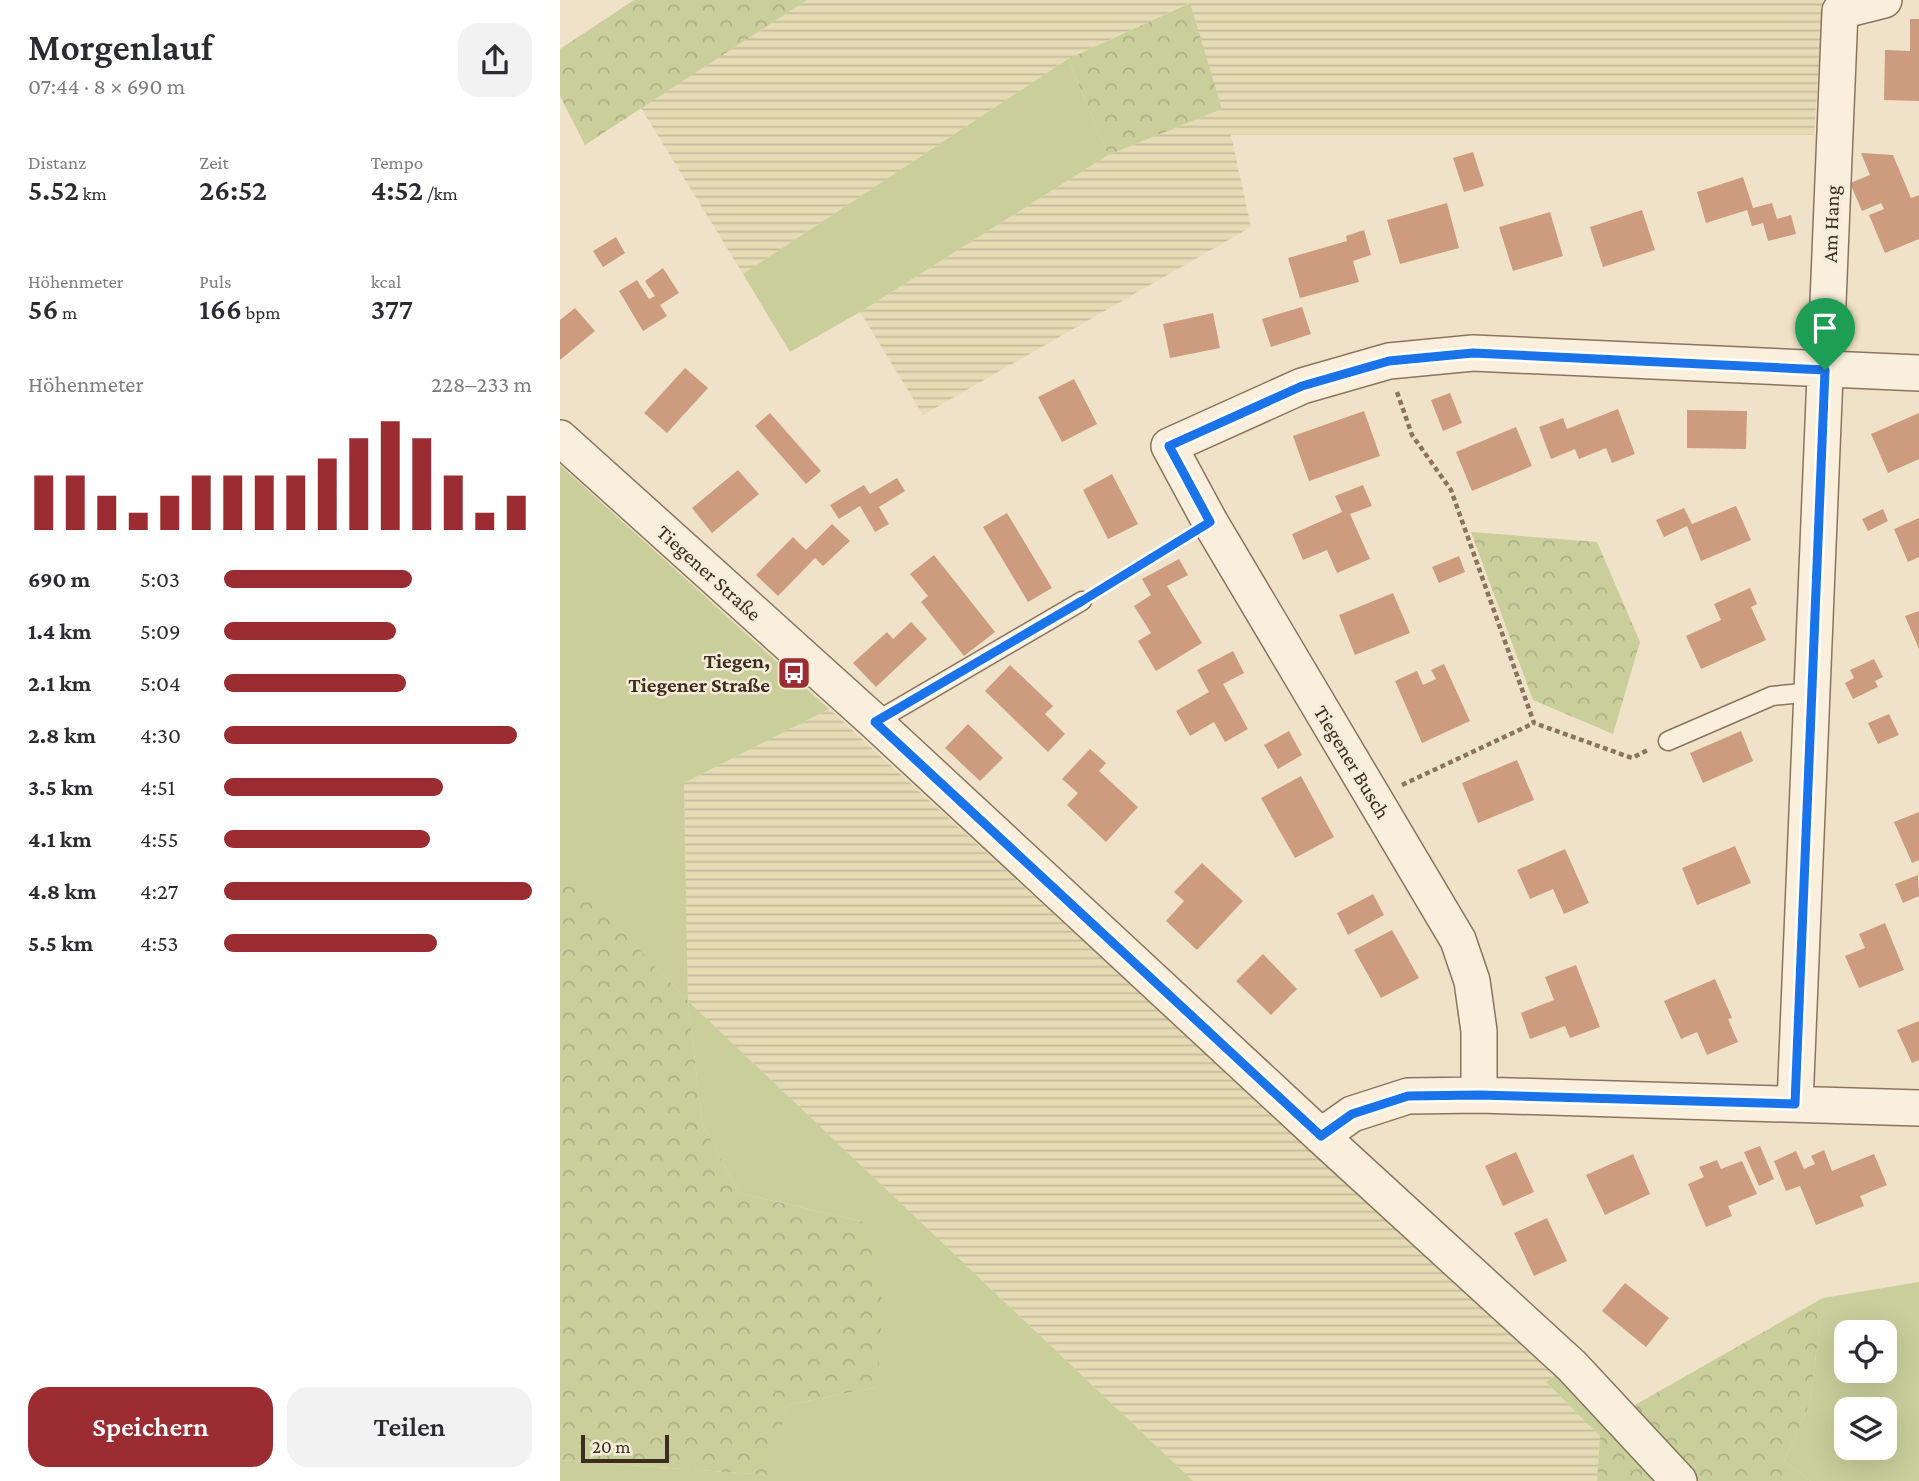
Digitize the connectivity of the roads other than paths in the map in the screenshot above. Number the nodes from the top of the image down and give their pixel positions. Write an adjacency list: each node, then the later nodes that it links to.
1 (1884, 0): 2 (street, Am Hang)
2 (1825, 370): 3 (street); 6 (street, Am Hang); 9 (street, Tiegener Busch)
3 (1919, 373)
4 (560, 438): 7 (street, Tiegener Straße)
5 (1082, 601): 7 (lane)
6 (1812, 692): 8 (lane); 10 (street, Am Hang)
7 (875, 722): 12 (street, Tiegener Straße)
8 (1668, 741)
9 (1479, 1095): 10 (street); 12 (street)
10 (1795, 1104): 11 (street)
11 (1919, 1108)
12 (1321, 1136): 13 (street, Tiegener Straße)
13 (1679, 1481)

